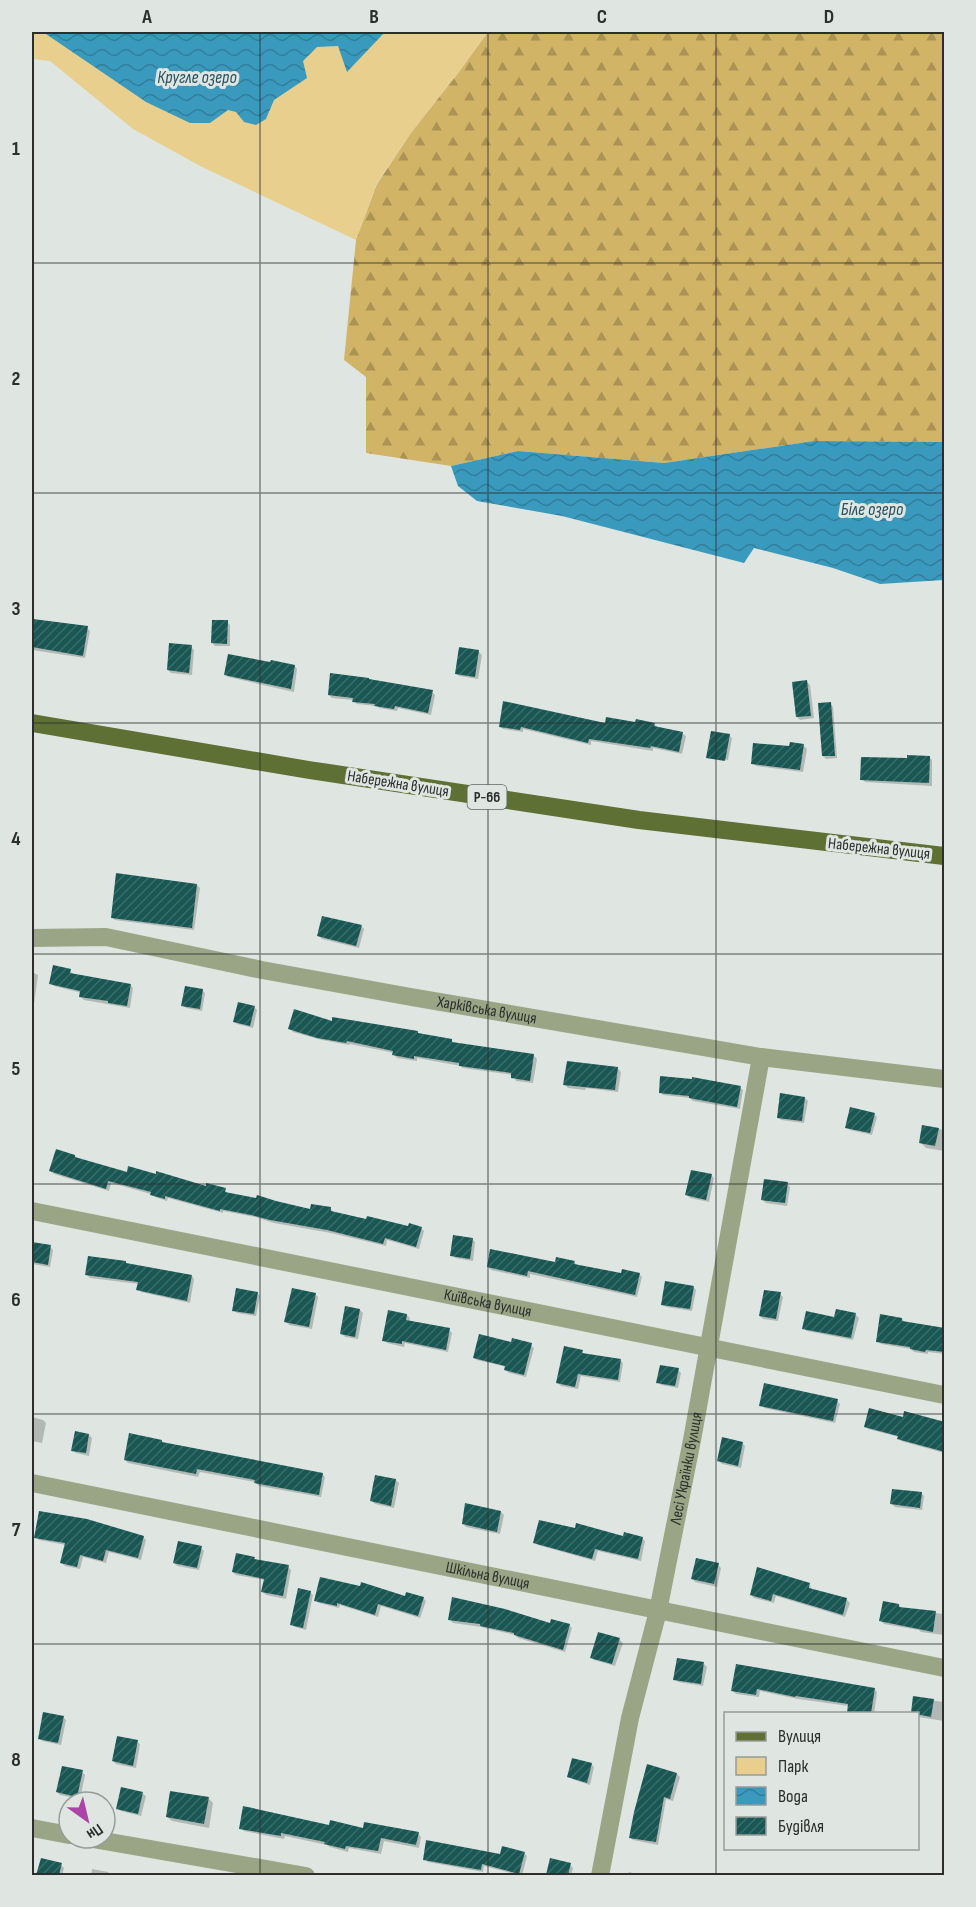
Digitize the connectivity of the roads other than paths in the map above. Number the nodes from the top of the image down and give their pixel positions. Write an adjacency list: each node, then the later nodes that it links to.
1 (32, 723): 2 (main road, Набережна вулиця / Р-66)
2 (945, 856)
3 (32, 938): 4 (street, Харківська вулиця)
4 (761, 1057): 5 (street, Харківська вулиця); 7 (street, Лесі Українки вулиця)
5 (945, 1079)
6 (32, 1211): 7 (street, Київська вулиця)
7 (709, 1347): 8 (street, Київська вулиця); 10 (street, Лесі Українки вулиця)
8 (945, 1395)
9 (32, 1484): 10 (street, Шкільна вулиця)
10 (658, 1611): 11 (street, Шкільна вулиця); 16 (street, Лесі Українки вулиця)
11 (945, 1668)
12 (32, 1828): 13 (street)
13 (57, 1833)
14 (117, 1843): 15 (street)
15 (306, 1875)
16 (600, 1875)

